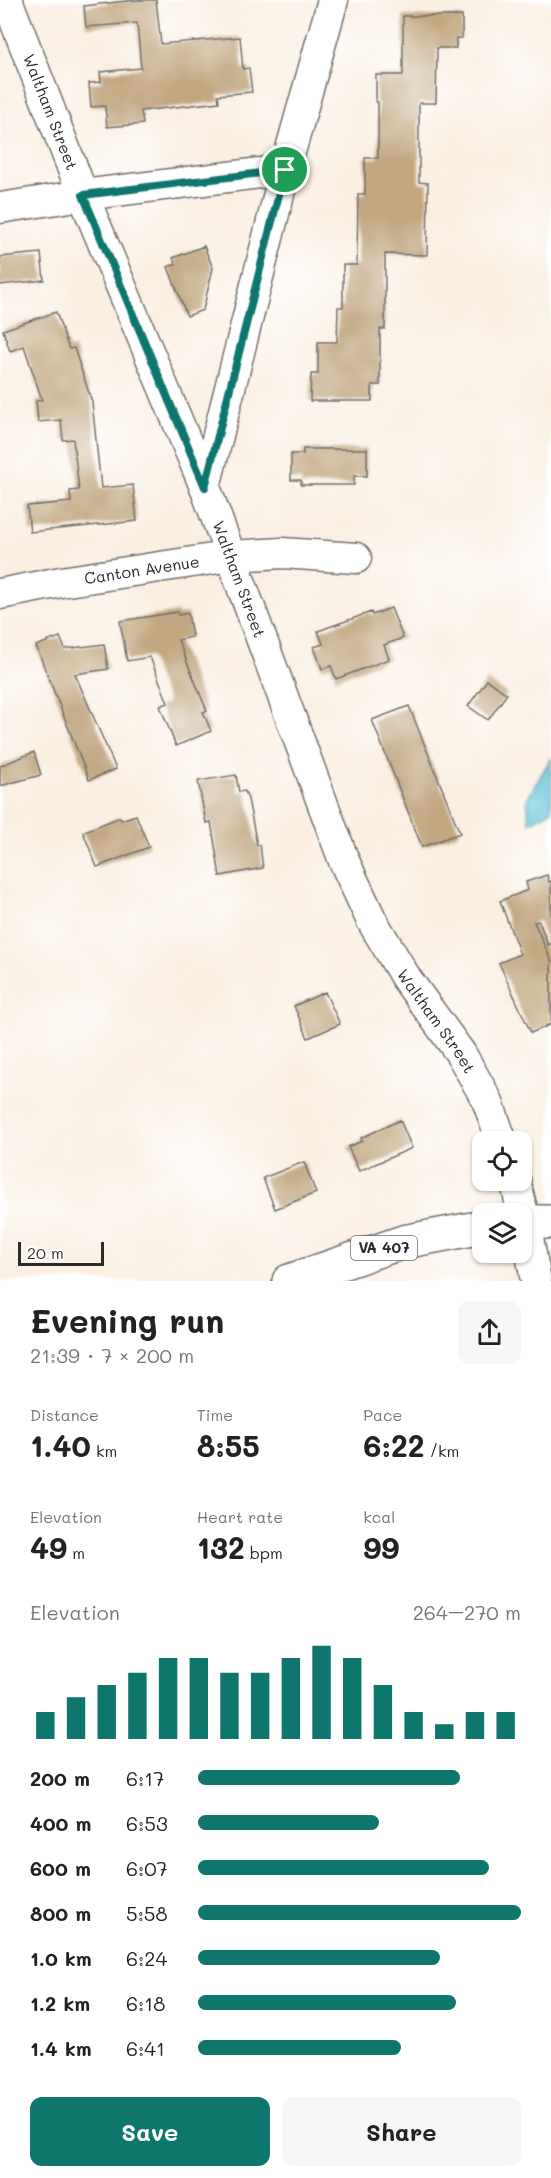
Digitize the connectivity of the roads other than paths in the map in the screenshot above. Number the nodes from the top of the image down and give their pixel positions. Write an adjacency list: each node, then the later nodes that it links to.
1 (7, 0): 4 (street, Waltham Street)
2 (333, 0): 3 (street)
3 (285, 170): 4 (street); 6 (street)
4 (83, 195): 5 (street); 6 (street, Waltham Street)
5 (0, 208)
6 (205, 487): 7 (street, Waltham Street)
7 (232, 556): 8 (street, Canton Avenue); 9 (street, Canton Avenue); 10 (street, Waltham Street)
8 (356, 558)
9 (0, 594)
10 (498, 1131)
11 (519, 1191): 12 (street)
12 (533, 1222): 15 (street)
13 (472, 1229): 14 (main road, VA 407)
14 (289, 1281)
15 (536, 1281)

